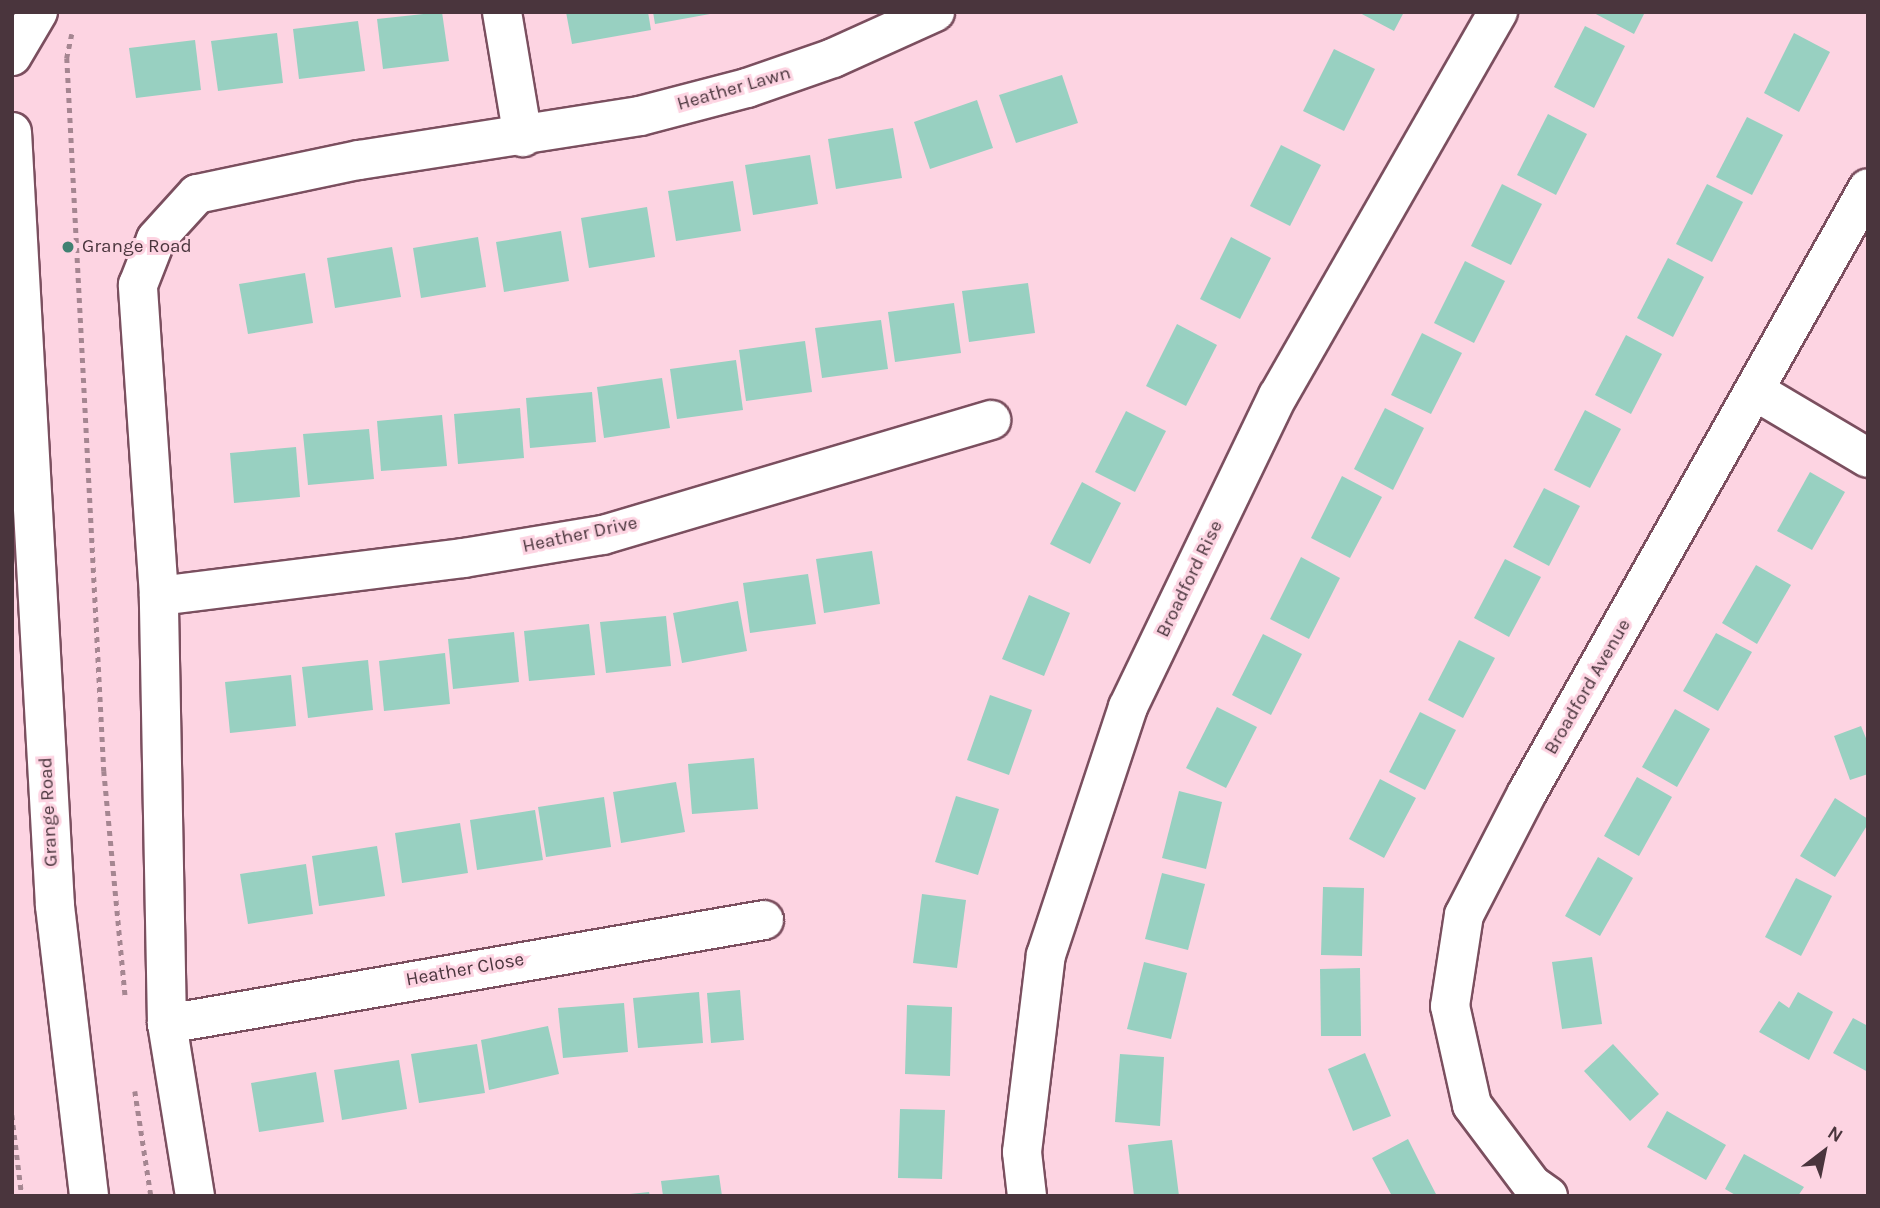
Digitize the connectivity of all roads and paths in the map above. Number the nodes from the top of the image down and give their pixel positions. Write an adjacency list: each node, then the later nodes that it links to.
1 (38, 12): 6 (street)
2 (502, 12): 8 (street)
3 (935, 12): 8 (street, Heather Lawn)
4 (1498, 12): 23 (street, Broadford Rise)
5 (75, 24): 15 (path)
6 (12, 56)
7 (12, 132): 20 (street, Grange Road)
8 (523, 136): 13 (street, Heather Lawn)
9 (1868, 188): 10 (street, Broadford Avenue)
10 (1757, 392): 12 (street); 24 (street, Broadford Avenue)
11 (991, 419): 13 (street, Heather Drive)
12 (1868, 458)
13 (159, 596): 16 (street)
14 (764, 920): 16 (street, Heather Close)
15 (125, 999)
16 (167, 1024): 22 (street)
17 (134, 1079): 21 (path)
18 (12, 1115): 19 (path)
19 (22, 1196)
20 (89, 1196)
21 (151, 1196)
22 (195, 1196)
23 (1027, 1196)
24 (1548, 1196)

